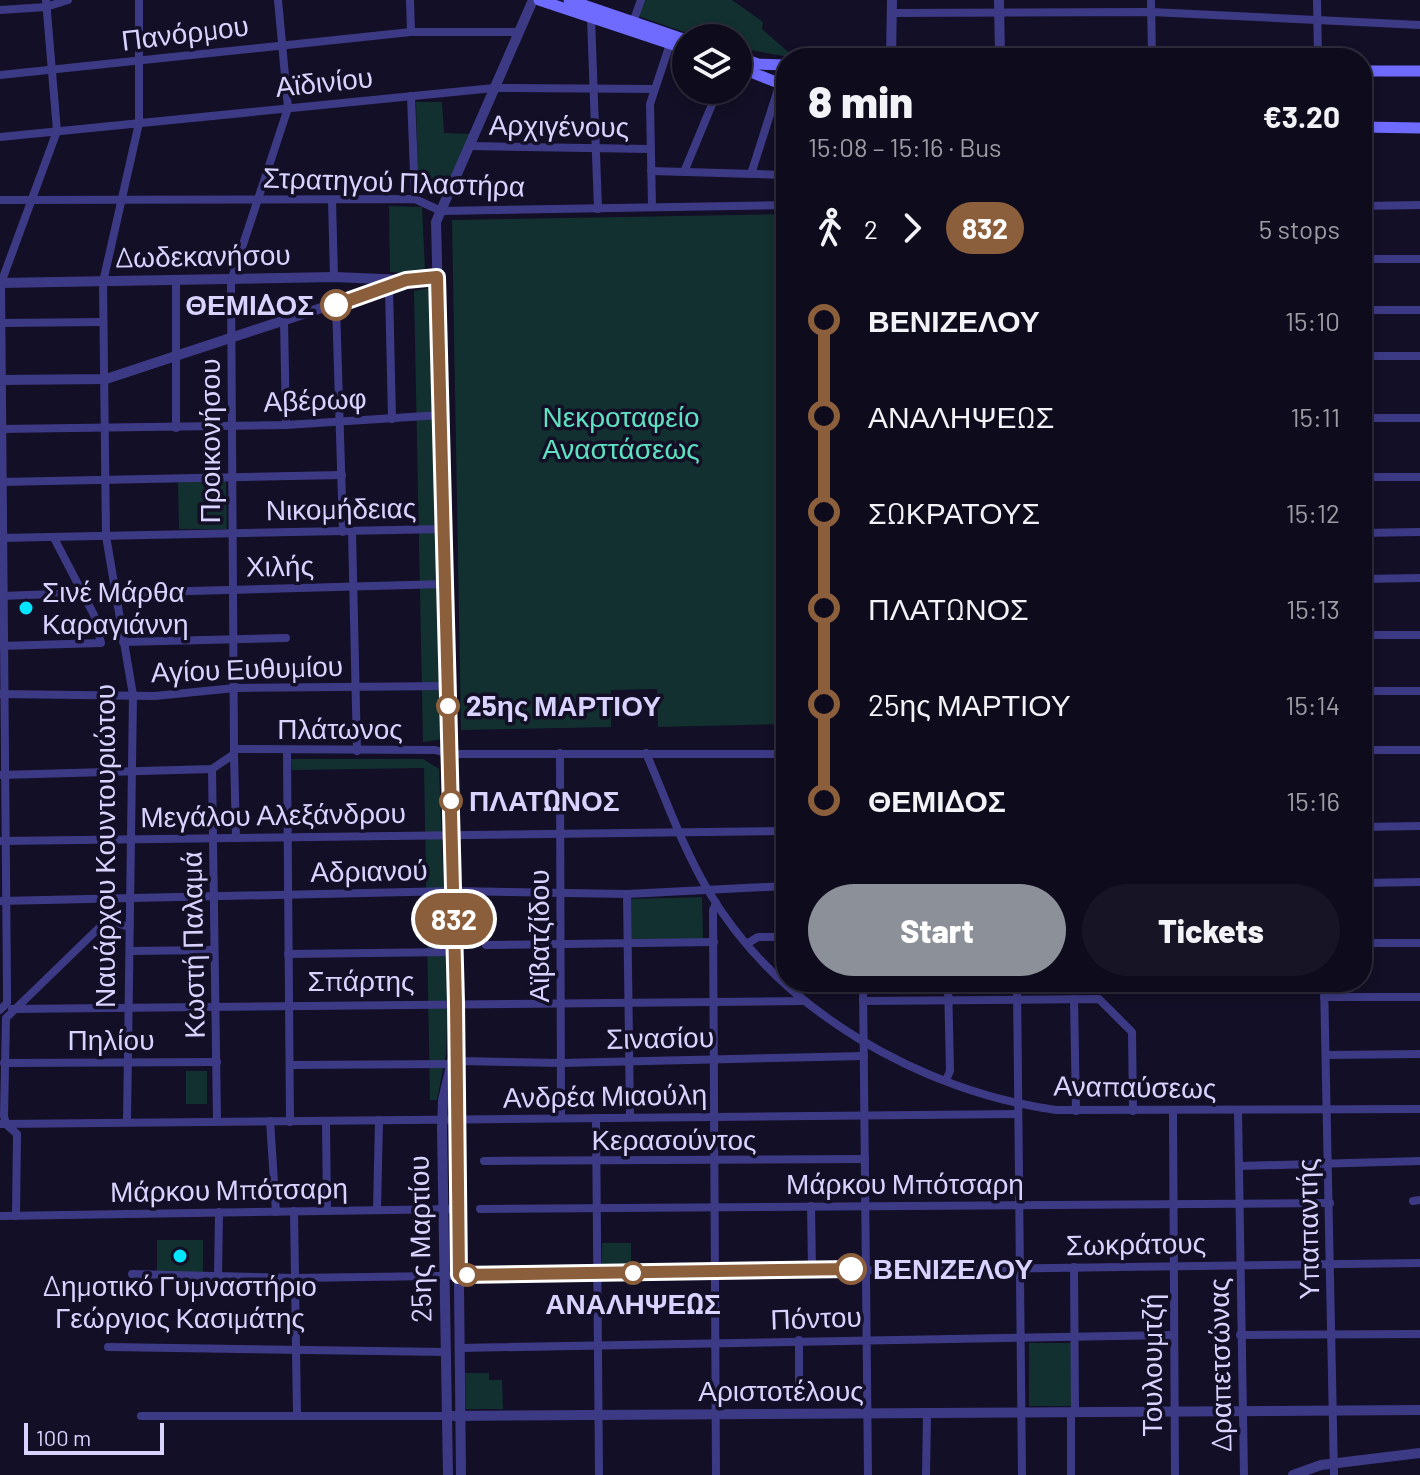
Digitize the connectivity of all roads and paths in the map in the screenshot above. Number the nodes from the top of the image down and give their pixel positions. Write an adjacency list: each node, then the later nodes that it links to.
1 (68, 0): 12 (street)
2 (139, 0): 30 (street, Ναυάρχου Κουντουριώτου)
3 (278, 0): 25 (street, Προικονήσου)
4 (410, 0): 21 (street)
5 (533, 0): 22 (street, 25ης Μαρτίου)
6 (539, 0): 18 (main road)
7 (569, 0): 19 (main road)
8 (641, 0): 19 (street)
9 (892, 0): 16 (street)
10 (1151, 0): 15 (street)
11 (1317, 0): 17 (street)
12 (46, 4): 14 (street); 33 (street)
13 (999, 5): 15 (street); 16 (street); 27 (street)
14 (0, 10)
15 (1151, 12): 17 (street); 28 (street)
16 (892, 13): 26 (street)
17 (1317, 17): 20 (street); 29 (street)
18 (591, 18): 24 (main road); 40 (street)
19 (633, 22): 23 (main road)
20 (1420, 25)
21 (411, 32): 22 (street, Πανόρμου); 25 (street, Πανόρμου)
22 (519, 32): 39 (street, 25ης Μαρτίου)
23 (672, 35)
24 (670, 44): 41 (street)
25 (281, 45): 30 (street, Πανόρμου); 45 (street, Προικονήσου)
26 (891, 48)
27 (1000, 48)
28 (1152, 48)
29 (1318, 48)
30 (140, 61): 33 (street, Πανόρμου); 46 (street, Ναυάρχου Κουντουριώτου)
31 (752, 62): 32 (main road)
32 (776, 65)
33 (52, 70): 37 (street, Πανόρμου); 49 (street)
34 (1372, 71): 35 (main road)
35 (1420, 71)
36 (752, 72): 38 (main road)
37 (0, 75)
38 (776, 81)
39 (494, 88): 40 (street, Αϊδινίου); 42 (street, Αϊδινίου); 51 (street, 25ης Μαρτίου)
40 (593, 88): 41 (street, Αϊδινίου); 52 (street)
41 (654, 89): 53 (street)
42 (411, 96): 45 (street, Αϊδινίου); 59 (street)
43 (712, 104): 55 (street)
44 (776, 104): 56 (street)
45 (288, 108): 46 (street, Αϊδινίου); 58 (street, Προικονήσου)
46 (139, 123): 49 (street, Αϊδινίου); 63 (street, Ναυάρχου Κουντουριώτου)
47 (1372, 127): 48 (main road)
48 (1420, 128)
49 (57, 131): 50 (street, Αϊδινίου); 62 (street)
50 (0, 137)
51 (469, 146): 52 (street, Αρχιγένους); 69 (street, 25ης Μαρτίου)
52 (596, 149): 53 (street, Αρχιγένους); 68 (street)
53 (649, 149): 54 (street)
54 (651, 171): 55 (street); 67 (street)
55 (684, 172): 56 (street)
56 (751, 174): 57 (street)
57 (776, 175)
58 (260, 199): 61 (street, Στρατηγού Πλαστήρα); 63 (street, Στρατηγού Πλαστήρα); 76 (street, Προικονήσου)
59 (415, 199): 61 (street, Στρατηγού Πλαστήρα); 69 (street, Στρατηγού Πλαστήρα)
60 (0, 200): 62 (street, Στρατηγού Πλαστήρα)
61 (332, 200): 72 (street)
62 (31, 201): 63 (street, Στρατηγού Πλαστήρα); 78 (street)
63 (122, 201): 77 (street, Ναυάρχου Κουντουριώτου)
64 (776, 205): 67 (street, Στρατηγού Πλαστήρα)
65 (1420, 205): 66 (street)
66 (1372, 206)
67 (652, 207): 68 (street, Στρατηγού Πλαστήρα)
68 (598, 209): 69 (street, Στρατηγού Πλαστήρα)
69 (441, 211): 73 (street, 25ης Μαρτίου)
70 (1372, 259): 71 (street)
71 (1420, 259)
72 (334, 277): 74 (street, Δωδεκανήσου); 76 (street, Δωδεκανήσου)
73 (437, 277): 74 (street); 92 (street, 25ης Μαρτίου)
74 (406, 280): 79 (street)
75 (176, 281): 76 (street, Δωδεκανήσου); 77 (street, Δωδεκανήσου); 87 (street)
76 (231, 281): 86 (street, Προικονήσου)
77 (103, 282): 78 (street, Δωδεκανήσου); 84 (street, Ναυάρχου Κουντουριώτου)
78 (0, 283): 85 (street)
79 (389, 287): 80 (street); 95 (street)
80 (336, 305): 83 (street); 96 (street)
81 (1372, 310): 82 (street)
82 (1420, 310)
83 (284, 321): 86 (street); 98 (street)
84 (103, 322): 85 (street); 90 (street, Ναυάρχου Κουντουριώτου)
85 (0, 323): 91 (street)
86 (231, 338): 87 (street); 97 (street, Προικονήσου)
87 (176, 356): 90 (street); 99 (street)
88 (1372, 356): 89 (street)
89 (1420, 356)
90 (106, 379): 91 (street); 101 (street, Ναυάρχου Κουντουριώτου)
91 (0, 380): 100 (street)
92 (441, 415): 95 (street, Αβέρωφ); 108 (street, 25ης Μαρτίου)
93 (1372, 418): 94 (street)
94 (1420, 418)
95 (392, 419): 96 (street, Αβέρωφ)
96 (339, 423): 98 (street, Αβέρωφ); 102 (street)
97 (232, 425): 98 (street, Αβέρωφ); 99 (street, Αβέρωφ); 103 (street, Προικονήσου)
98 (286, 425)
99 (176, 428): 101 (street, Αβέρωφ)
100 (0, 429): 101 (street, Αβέρωφ); 107 (street)
101 (106, 429): 106 (street, Ναυάρχου Κουντουριώτου)
102 (342, 475): 103 (street); 109 (street)
103 (233, 477): 106 (street); 111 (street, Προικονήσου)
104 (1372, 477): 105 (street)
105 (1420, 477)
106 (106, 480): 107 (street); 113 (street, Ναυάρχου Κουντουριώτου)
107 (1, 482): 114 (street)
108 (444, 529): 109 (street, Νικομήδειας); 118 (street, 25ης Μαρτίου)
109 (348, 531): 111 (street, Νικομήδειας); 119 (street)
110 (1420, 532): 112 (street)
111 (233, 533): 113 (street, Νικομήδειας); 120 (street, Προικονήσου)
112 (1372, 533)
113 (106, 536): 115 (street, Νικομήδειας); 122 (street, Ναυάρχου Κουντουριώτου)
114 (0, 538): 115 (street, Νικομήδειας); 123 (street)
115 (54, 538): 121 (street)
116 (1420, 578): 117 (street)
117 (1372, 579)
118 (445, 584): 119 (street, Χιλής); 130 (street, 25ης Μαρτίου)
119 (355, 587): 120 (street, Χιλής); 131 (street)
120 (234, 590): 122 (street, Χιλής); 127 (street, Προικονήσου)
121 (84, 593): 123 (street); 129 (street)
122 (116, 593): 128 (street, Ναυάρχου Κουντουριώτου)
123 (1, 596): 129 (street)
124 (1372, 635): 125 (street)
125 (1420, 635)
126 (286, 638): 127 (street)
127 (234, 639): 128 (street); 132 (street, Προικονήσου)
128 (123, 642): 136 (street, Ναυάρχου Κουντουριώτου)
129 (1, 646): 135 (street)
130 (448, 686): 131 (street, Αγίου Ευθυμίου); 145 (street, 25ης Μαρτίου)
131 (357, 687): 132 (street, Αγίου Ευθυμίου); 142 (street)
132 (235, 688): 136 (street, Αγίου Ευθυμίου); 140 (street, Προικονήσου)
133 (1372, 691): 134 (street)
134 (1420, 691)
135 (2, 694): 136 (street, Αγίου Ευθυμίου); 137 (street)
136 (133, 695): 148 (street, Ναυάρχου Κουντουριώτου)
137 (2, 723): 149 (street)
138 (1372, 750): 139 (street)
139 (1420, 750)
140 (234, 751): 141 (street, Πλάτωνος); 147 (street); 158 (street, Προικονήσου)
141 (287, 751): 142 (street, Πλάτωνος); 156 (street)
142 (357, 751): 145 (street, Πλάτωνος)
143 (560, 753): 144 (street, Πλάτωνος); 145 (street, Πλάτωνος); 154 (street, Αϊβατζίδου)
144 (646, 753): 146 (street, Πλάτωνος); 153 (street, Αναπαύσεως)
145 (450, 754): 155 (street, 25ης Μαρτίου)
146 (776, 754)
147 (212, 769): 148 (street); 157 (street, Κωστή Παλαμά)
148 (131, 772): 149 (street); 159 (street, Ναυάρχου Κουντουριώτου)
149 (2, 775): 160 (street)
150 (1420, 826): 151 (street)
151 (1372, 827)
152 (776, 831): 153 (street, Μεγάλου Αλεξάνδρου)
153 (681, 833): 154 (street, Μεγάλου Αλεξάνδρου); 166 (street, Αναπαύσεως)
154 (561, 834): 155 (street, Μεγάλου Αλεξάνδρου); 165 (street, Αϊβατζίδου)
155 (452, 835): 156 (street, Μεγάλου Αλεξάνδρου); 164 (street, 25ης Μαρτίου)
156 (289, 837): 158 (street, Μεγάλου Αλεξάνδρου); 167 (street)
157 (212, 838): 158 (street, Μεγάλου Αλεξάνδρου); 159 (street, Μεγάλου Αλεξάνδρου); 169 (street, Κωστή Παλαμά)
158 (236, 838)
159 (131, 839): 160 (street, Μεγάλου Αλεξάνδρου); 171 (street, Ναυάρχου Κουντουριώτου)
160 (2, 841): 172 (street)
161 (1420, 882): 162 (street)
162 (1372, 883)
163 (776, 887): 166 (street, Αδριανού)
164 (453, 891): 165 (street, Αδριανού); 167 (street, Αδριανού); 186 (street, 25ης Μαρτίου)
165 (561, 891): 168 (street, Αδριανού); 183 (street, Αϊβατζίδου)
166 (708, 891): 168 (street, Αδριανού); 173 (street, Αναπαύσεως)
167 (288, 894): 169 (street, Αδριανού); 188 (street)
168 (627, 894): 181 (street)
169 (214, 895): 171 (street, Αδριανού); 184 (street, Κωστή Παλαμά)
170 (101, 899): 171 (street, Αδριανού); 172 (street, Αδριανού); 174 (street)
171 (129, 899): 175 (street, Ναυάρχου Κουντουριώτου)
172 (2, 901): 187 (street)
173 (716, 903): 177 (street); 178 (street, Αναπαύσεως)
174 (107, 920): 175 (street); 209 (street)
175 (129, 927): 185 (street, Ναυάρχου Κουντουριώτου)
176 (776, 937): 178 (street)
177 (714, 942): 181 (street); 202 (street)
178 (748, 943): 189 (street, Αναπαύσεως)
179 (1372, 943): 180 (street)
180 (1420, 943)
181 (628, 944): 183 (street); 206 (street)
182 (486, 945): 183 (street)
183 (561, 945): 205 (street, Αϊβατζίδου)
184 (214, 950): 185 (street); 208 (street, Κωστή Παλαμά)
185 (130, 951): 207 (street, Ναυάρχου Κουντουριώτου)
186 (455, 952): 188 (street); 204 (street, 25ης Μαρτίου)
187 (3, 954): 210 (street)
188 (288, 954): 203 (street)
189 (776, 971)
190 (796, 992): 200 (street, Αναπαύσεως)
191 (863, 992): 201 (street)
192 (948, 992): 199 (street)
193 (1017, 992): 197 (street)
194 (1324, 992): 195 (street, Υπαπαντής)
195 (1324, 997): 196 (street); 213 (street, Υπαπαντής)
196 (1420, 997)
197 (1017, 999): 198 (street); 199 (street); 224 (street)
198 (1074, 999): 228 (street); 229 (street)
199 (948, 1000): 201 (street); 223 (street)
200 (805, 1001): 202 (street, Σπάρτης); 211 (street, Αναπαύσεως)
201 (863, 1001): 211 (street)
202 (715, 1002): 206 (street, Σπάρτης); 215 (street)
203 (289, 1003): 204 (street, Σπάρτης); 208 (street, Σπάρτης); 222 (street)
204 (456, 1003): 205 (street, Σπάρτης); 219 (street, 25ης Μαρτίου)
205 (561, 1003): 206 (street, Σπάρτης); 221 (street, Αϊβατζίδου)
206 (629, 1003): 216 (street)
207 (127, 1006): 208 (street, Σπάρτης); 209 (street, Σπάρτης); 217 (street, Ναυάρχου Κουντουριώτου)
208 (216, 1007): 218 (street, Κωστή Παλαμά)
209 (12, 1009): 220 (street)
210 (0, 1010)
211 (863, 1042): 214 (street); 223 (street, Αναπαύσεως)
212 (1420, 1054): 213 (street)
213 (1327, 1055): 225 (street, Υπαπαντής)
214 (864, 1056): 215 (street, Σινασίου); 231 (street)
215 (714, 1059): 216 (street, Σινασίου); 233 (street)
216 (629, 1060): 221 (street, Σινασίου); 234 (street)
217 (125, 1062): 218 (street, Πηλίου); 220 (street, Πηλίου); 243 (street, Ναυάρχου Κουντουριώτου)
218 (217, 1062): 237 (street, Κωστή Παλαμά)
219 (455, 1062): 221 (street, Σινασίου); 222 (street, Σινασίου); 239 (street, 25ης Μαρτίου); 240 (street, 25ης Μαρτίου)
220 (4, 1063): 245 (street)
221 (561, 1063): 235 (street, Αϊβατζίδου)
222 (290, 1065): 244 (street)
223 (946, 1080): 224 (street, Αναπαύσεως)
224 (1018, 1103): 228 (street, Αναπαύσεως); 232 (street)
225 (1328, 1109): 226 (street, Αναπαύσεως); 227 (street, Αναπαύσεως); 251 (street, Υπαπαντής)
226 (1420, 1109)
227 (1238, 1110): 230 (street, Αναπαύσεως); 252 (street, Δραπετσώνας)
228 (1076, 1111): 229 (street, Αναπαύσεως)
229 (1133, 1111): 230 (street, Αναπαύσεως)
230 (1173, 1111): 254 (street, Τουλουμτζή)
231 (864, 1114): 232 (street, Ανδρέα Μιαούλη); 233 (street, Ανδρέα Μιαούλη); 246 (street)
232 (1018, 1114): 256 (street)
233 (715, 1116): 234 (street, Ανδρέα Μιαούλη); 250 (street)
234 (630, 1117): 236 (street, Ανδρέα Μιαούλη)
235 (561, 1118): 236 (street, Ανδρέα Μιαούλη); 240 (street, Ανδρέα Μιαούλη)
236 (596, 1118): 249 (street)
237 (217, 1120): 241 (street, Ανδρέα Μιαούλη); 243 (street, Ανδρέα Μιαούλη)
238 (379, 1120): 239 (street, Ανδρέα Μιαούλη); 242 (street, Ανδρέα Μιαούλη); 264 (street)
239 (442, 1120): 240 (street, Ανδρέα Μιαούλη); 261 (street, 25ης Μαρτίου)
240 (457, 1120): 262 (street, 25ης Μαρτίου)
241 (270, 1121): 244 (street, Ανδρέα Μιαούλη); 268 (street)
242 (326, 1121): 244 (street, Ανδρέα Μιαούλη); 266 (street)
243 (127, 1122): 245 (street, Ανδρέα Μιαούλη)
244 (290, 1122)
245 (3, 1124): 270 (street)
246 (865, 1159): 250 (street, Κερασούντος); 258 (street)
247 (484, 1161): 249 (street, Κερασούντος)
248 (1420, 1161): 251 (street)
249 (596, 1162): 250 (street, Κερασούντος); 260 (street)
250 (716, 1162): 259 (street)
251 (1329, 1164): 252 (street); 253 (street, Υπαπαντής)
252 (1239, 1166): 255 (street, Δραπετσώνας)
253 (1330, 1203): 255 (street, Μάρκου Μπότσαρη); 271 (street, Υπαπαντής)
254 (1174, 1204): 255 (street, Μάρκου Μπότσαρη); 256 (street, Μάρκου Μπότσαρη); 273 (street, Τουλουμτζή)
255 (1239, 1204): 274 (street, Δραπετσώνας)
256 (1019, 1205): 258 (street, Μάρκου Μπότσαρη); 275 (street)
257 (811, 1206): 258 (street, Μάρκου Μπότσαρη); 259 (street, Μάρκου Μπότσαρη); 277 (street)
258 (865, 1206): 278 (street)
259 (717, 1207): 260 (street, Μάρκου Μπότσαρη); 279 (street)
260 (597, 1208): 263 (street, Μάρκου Μπότσαρη); 280 (street)
261 (442, 1209): 262 (street, Μάρκου Μπότσαρη); 264 (street, Μάρκου Μπότσαρη); 282 (street, 25ης Μαρτίου)
262 (458, 1209): 283 (street, 25ης Μαρτίου)
263 (480, 1209)
264 (377, 1210): 266 (street, Μάρκου Μπότσαρη)
265 (294, 1211): 266 (street, Μάρκου Μπότσαρη); 268 (street, Μάρκου Μπότσαρη); 285 (street)
266 (327, 1211)
267 (219, 1212): 268 (street, Μάρκου Μπότσαρη); 270 (street, Μάρκου Μπότσαρη); 284 (street)
268 (276, 1212)
269 (0, 1216): 270 (street, Μάρκου Μπότσαρη)
270 (16, 1216)
271 (1331, 1263): 272 (street, Σωκράτους); 274 (street, Σωκράτους); 286 (street, Υπαπαντής)
272 (1420, 1263)
273 (1174, 1265): 274 (street, Σωκράτους); 276 (street, Σωκράτους); 288 (street, Τουλουμτζή)
274 (1240, 1265): 289 (street, Δραπετσώνας)
275 (1020, 1267): 276 (street, Σωκράτους); 278 (street, Σωκράτους); 291 (street)
276 (1074, 1267): 290 (street)
277 (812, 1269): 278 (street, Σωκράτους); 279 (street, Σωκράτους)
278 (866, 1269): 292 (street)
279 (716, 1271): 280 (street, Σωκράτους); 295 (street)
280 (597, 1273): 283 (street, Σωκράτους); 294 (street)
281 (132, 1274): 284 (street, Σωκράτους)
282 (444, 1275): 283 (street, Σωκράτους); 285 (street, Σωκράτους); 299 (street, 25ης Μαρτίου)
283 (459, 1275): 298 (street, 25ης Μαρτίου)
284 (218, 1277): 285 (street, Σωκράτους)
285 (293, 1278): 297 (street)
286 (1332, 1334): 287 (street); 289 (street); 304 (street, Υπαπαντής)
287 (1420, 1334)
288 (1173, 1335): 290 (street, Πόντου); 302 (street, Τουλουμτζή)
289 (1240, 1335): 303 (street, Δραπετσώνας)
290 (1076, 1336): 291 (street, Πόντου); 306 (street)
291 (1021, 1337): 292 (street, Πόντου); 305 (street)
292 (867, 1339): 293 (street, Πόντου); 313 (street)
293 (799, 1340): 295 (street, Πόντου); 300 (street)
294 (598, 1345): 295 (street, Πόντου); 298 (street, Πόντου); 314 (street)
295 (716, 1345): 312 (street)
296 (108, 1347): 297 (street)
297 (295, 1348): 299 (street); 309 (street)
298 (460, 1348): 311 (street, 25ης Μαρτίου)
299 (446, 1352): 310 (street, 25ης Μαρτίου)
300 (799, 1386)
301 (1420, 1410): 304 (street, Αριστοτέλους)
302 (1174, 1411): 303 (street, Αριστοτέλους); 306 (street, Αριστοτέλους); 325 (street, Τουλουμτζή)
303 (1240, 1411): 304 (street, Αριστοτέλους); 326 (street, Δραπετσώνας)
304 (1333, 1412): 316 (street, Υπαπαντής)
305 (1021, 1413): 306 (street, Αριστοτέλους); 307 (street, Αριστοτέλους); 323 (street)
306 (1073, 1413): 324 (street)
307 (927, 1414): 313 (street, Αριστοτέλους); 322 (street)
308 (141, 1416): 309 (street, Αριστοτέλους)
309 (297, 1416): 310 (street, Αριστοτέλους)
310 (447, 1416): 311 (street, Αριστοτέλους); 317 (street, 25ης Μαρτίου)
311 (461, 1416): 314 (street, Αριστοτέλους); 318 (street, 25ης Μαρτίου)
312 (717, 1416): 313 (street, Αριστοτέλους); 314 (street, Αριστοτέλους); 320 (street)
313 (867, 1416): 321 (street)
314 (598, 1417): 319 (street)
315 (1420, 1453): 316 (street)
316 (1334, 1463): 327 (street); 328 (street, Υπαπαντής)
317 (448, 1475)
318 (461, 1475)
319 (599, 1475)
320 (716, 1475)
321 (868, 1475)
322 (926, 1475)
323 (1022, 1475)
324 (1071, 1475)
325 (1175, 1475)
326 (1244, 1475)
327 (1293, 1475)
328 (1334, 1475)

